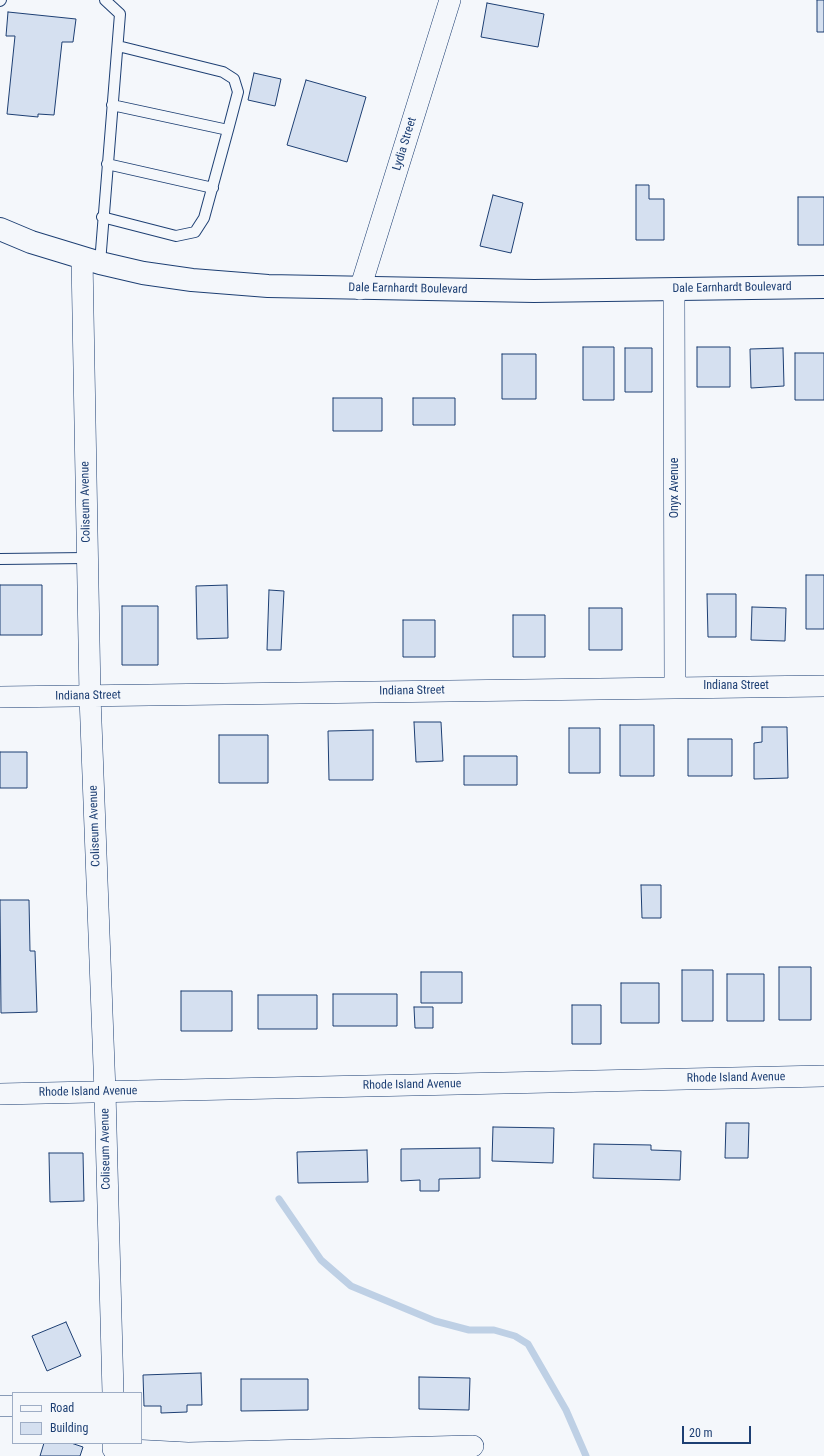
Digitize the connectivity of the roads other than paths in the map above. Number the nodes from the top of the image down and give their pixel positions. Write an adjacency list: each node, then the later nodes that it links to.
1 (105, 0): 3 (lane)
2 (450, 0): 12 (street, Lydia Street)
3 (118, 46): 4 (lane); 5 (lane)
4 (112, 105): 5 (lane); 6 (lane)
5 (228, 130): 7 (lane)
6 (107, 164): 7 (lane); 8 (lane)
7 (213, 188): 8 (lane)
8 (102, 217): 10 (lane)
9 (0, 229): 10 (main road, Dale Earnhardt Boulevard)
10 (91, 261): 12 (main road, Dale Earnhardt Boulevard); 14 (street, Coliseum Avenue)
11 (824, 287): 13 (main road, Dale Earnhardt Boulevard)
12 (360, 289): 13 (main road, Dale Earnhardt Boulevard)
13 (674, 289): 17 (street, Onyx Avenue)
14 (86, 558): 15 (lane); 18 (street, Coliseum Avenue)
15 (0, 559)
16 (824, 686): 17 (street, Indiana Street)
17 (675, 687): 18 (street, Indiana Street)
18 (90, 696): 19 (street, Indiana Street); 21 (street, Coliseum Avenue)
19 (0, 697)
20 (824, 1076): 21 (street, Rhode Island Avenue)
21 (105, 1092): 22 (street, Rhode Island Avenue); 23 (street, Coliseum Avenue)
22 (0, 1094)
23 (112, 1392)
24 (0, 1406): 25 (street)
25 (12, 1406)
26 (113, 1444): 27 (street)
27 (473, 1446)

